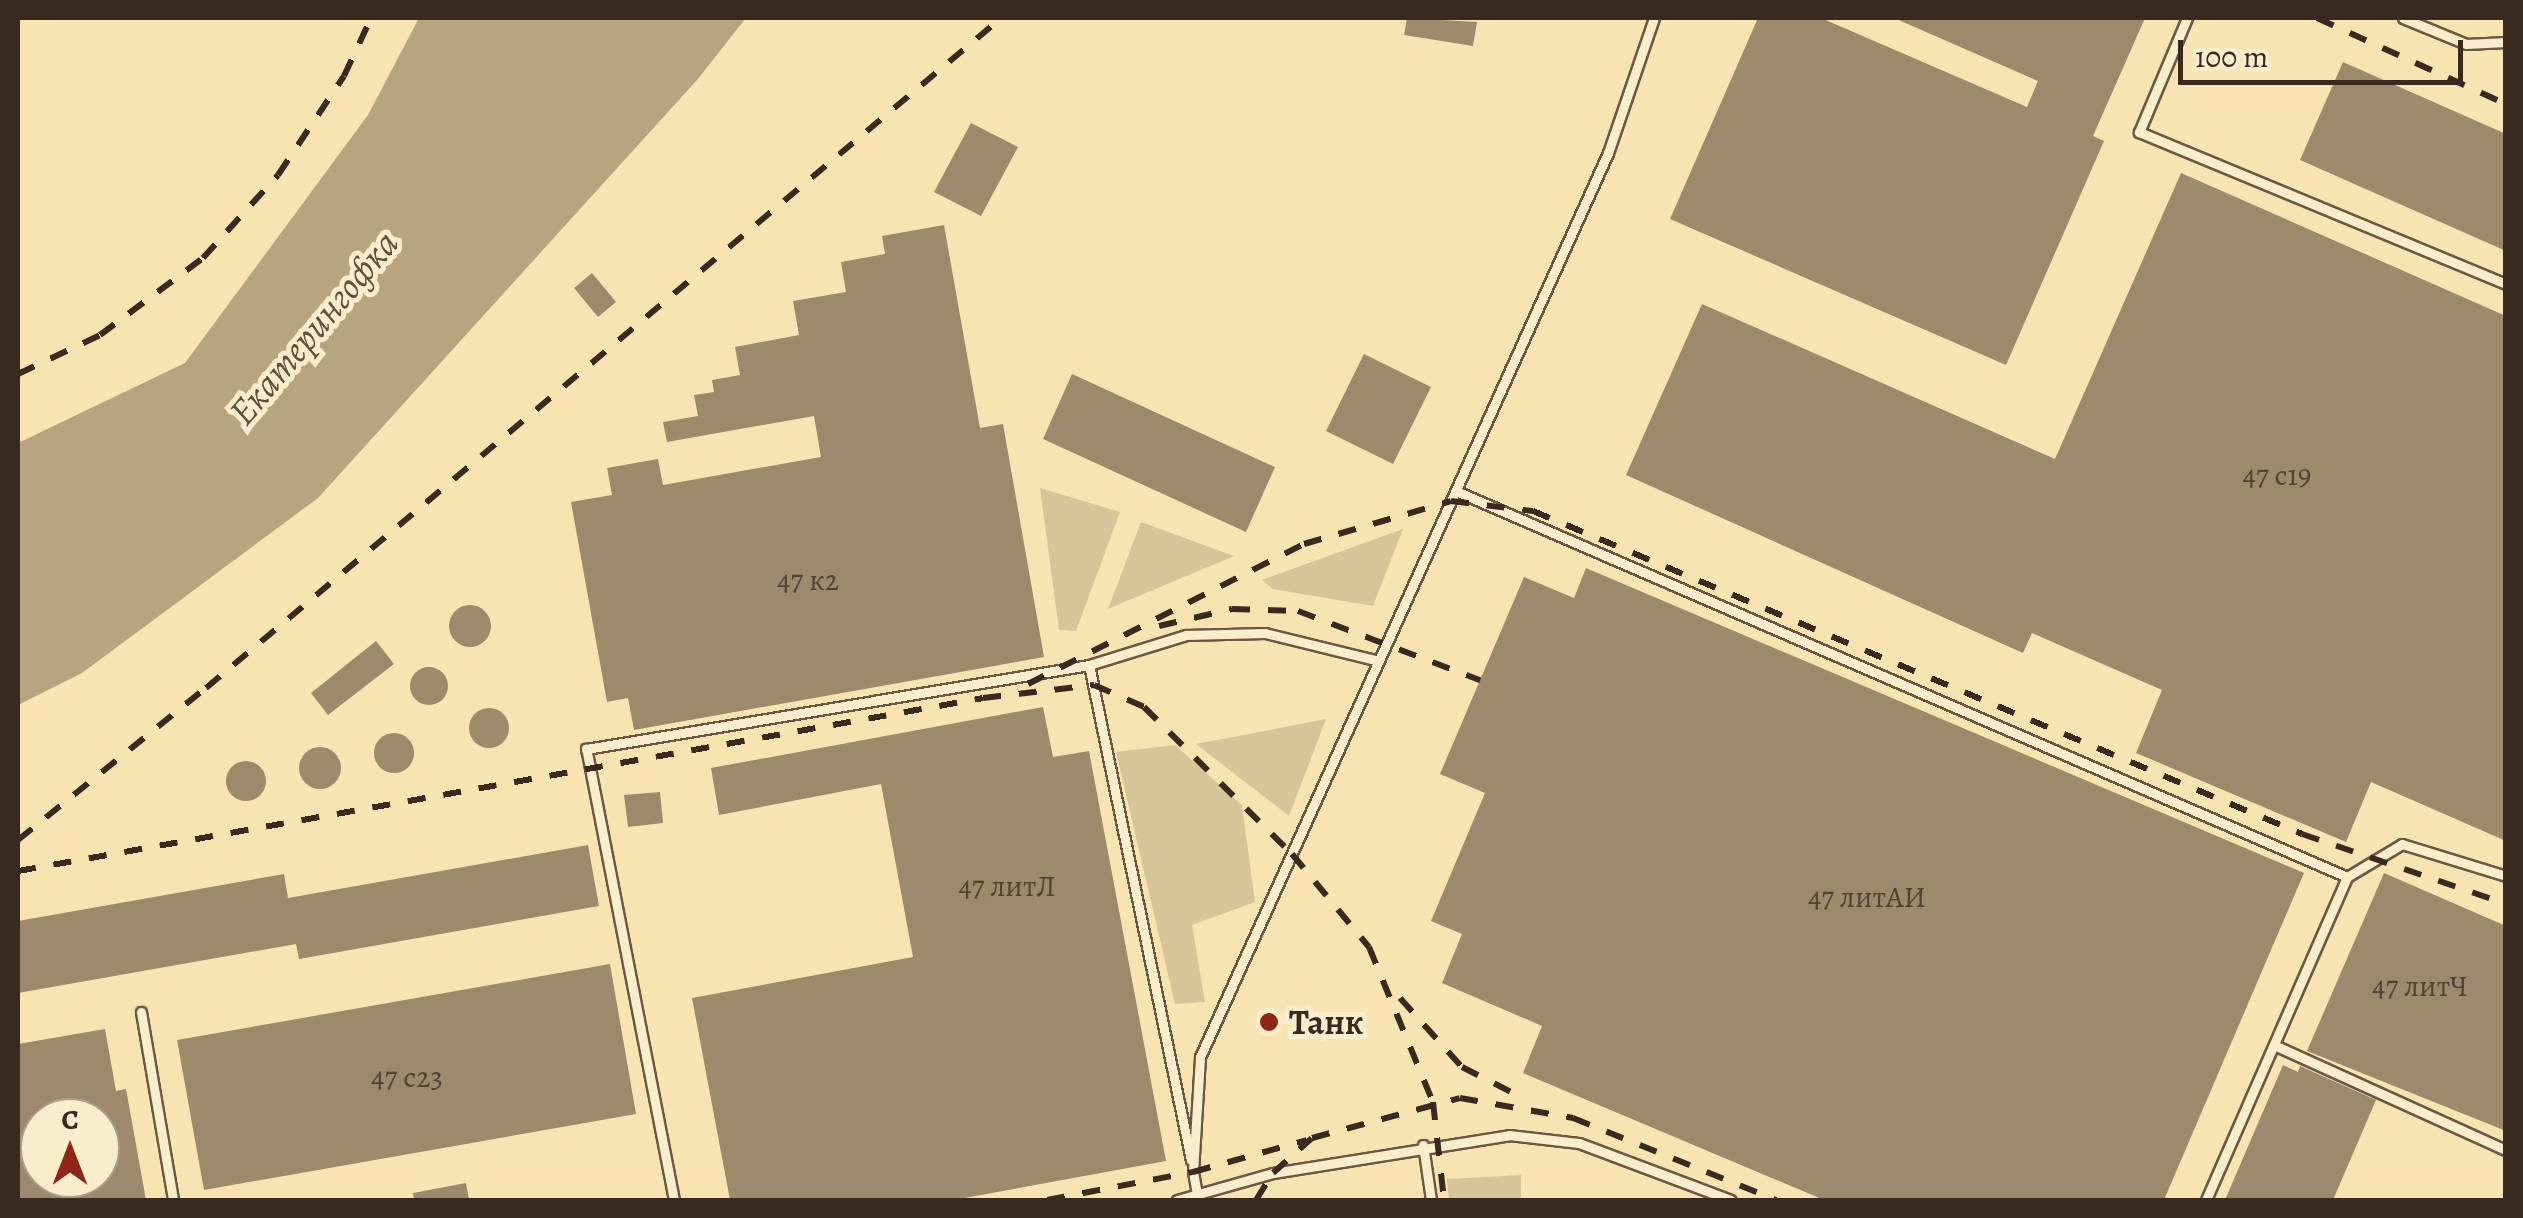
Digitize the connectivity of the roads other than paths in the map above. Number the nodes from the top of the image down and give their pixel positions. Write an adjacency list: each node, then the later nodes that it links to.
1 (1654, 18): 6 (lane)
2 (2187, 18): 5 (lane)
3 (2402, 18): 4 (lane)
4 (2506, 42)
5 (2506, 284)
6 (1456, 491): 7 (lane); 10 (lane)
7 (1379, 661): 8 (lane); 15 (lane)
8 (1090, 664): 15 (lane); 18 (lane)
9 (2506, 876): 10 (lane)
10 (2347, 877): 12 (lane)
11 (141, 1012): 17 (lane)
12 (2274, 1045): 14 (lane); 22 (lane)
13 (1423, 1145): 16 (lane); 20 (lane); 21 (lane)
14 (2506, 1150)
15 (1193, 1172): 16 (lane)
16 (1198, 1199): 19 (lane)
17 (173, 1200)
18 (674, 1200)
19 (1177, 1200)
20 (1431, 1200)
21 (1731, 1200)
22 (2206, 1200)

